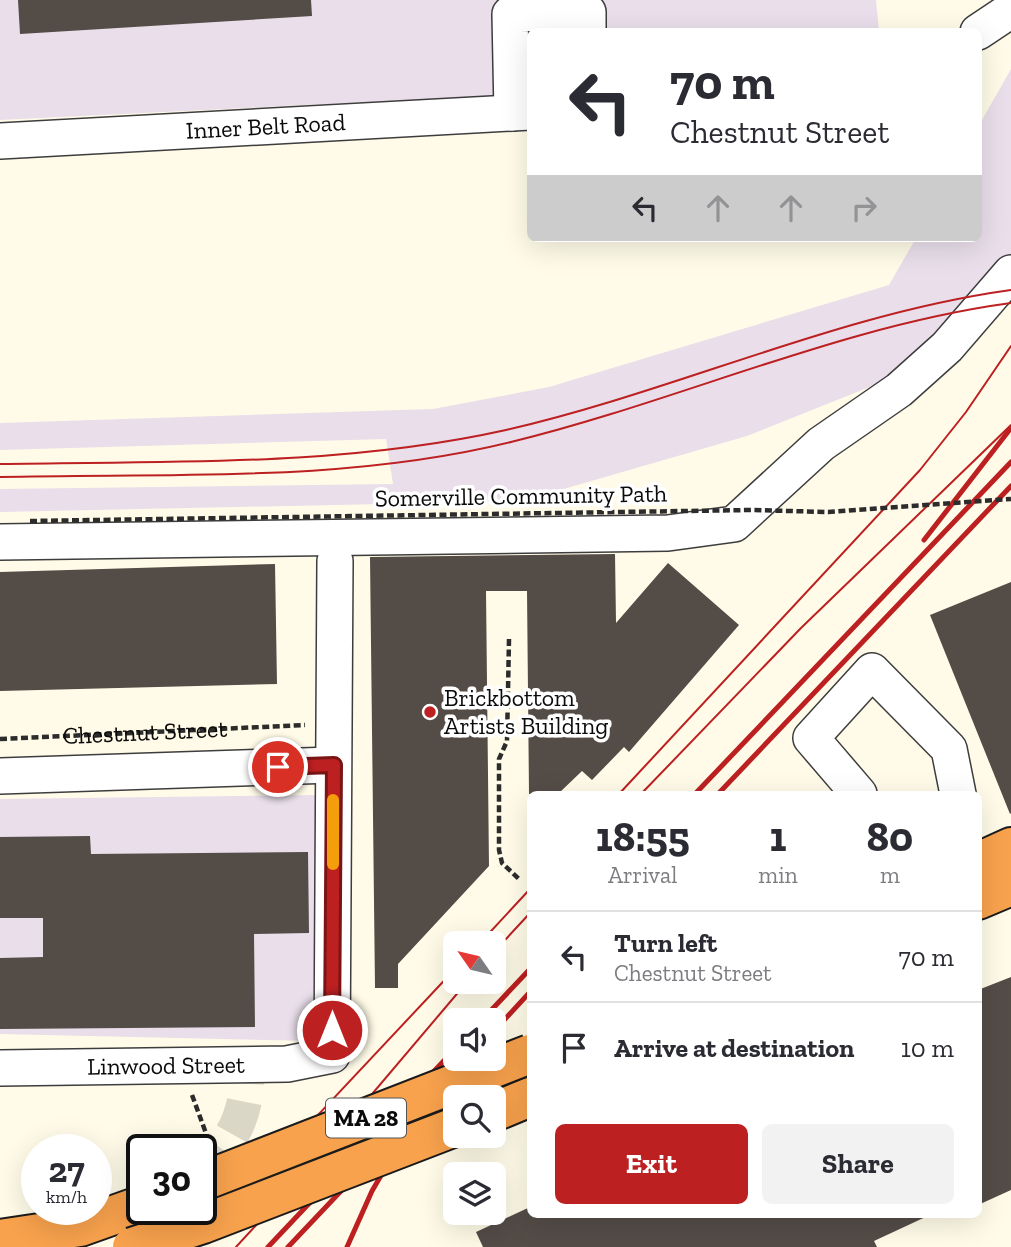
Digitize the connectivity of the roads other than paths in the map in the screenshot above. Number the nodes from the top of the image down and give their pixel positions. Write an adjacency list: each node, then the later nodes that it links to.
1 (1011, 10): 3 (street)
2 (588, 28): 4 (street)
3 (982, 29)
4 (521, 113): 5 (street, Inner Belt Road)
5 (0, 141)
6 (1011, 274): 7 (street)
7 (0, 542)
8 (335, 561): 9 (street)
9 (334, 765): 10 (street, Chestnut Street); 18 (street, Linwood Street)
10 (0, 776)
11 (856, 791): 12 (street)
12 (951, 791)
13 (1011, 847): 14 (highway)
14 (982, 860)
15 (1011, 886): 16 (highway)
16 (982, 899)
17 (527, 1055): 22 (highway, MA 28, bridge)
18 (0, 1068)
19 (527, 1098): 20 (highway)
20 (506, 1107)
21 (443, 1132): 25 (highway, MA 28, bridge)
22 (217, 1176)
23 (126, 1211): 24 (highway)
24 (0, 1239)
25 (132, 1247)

